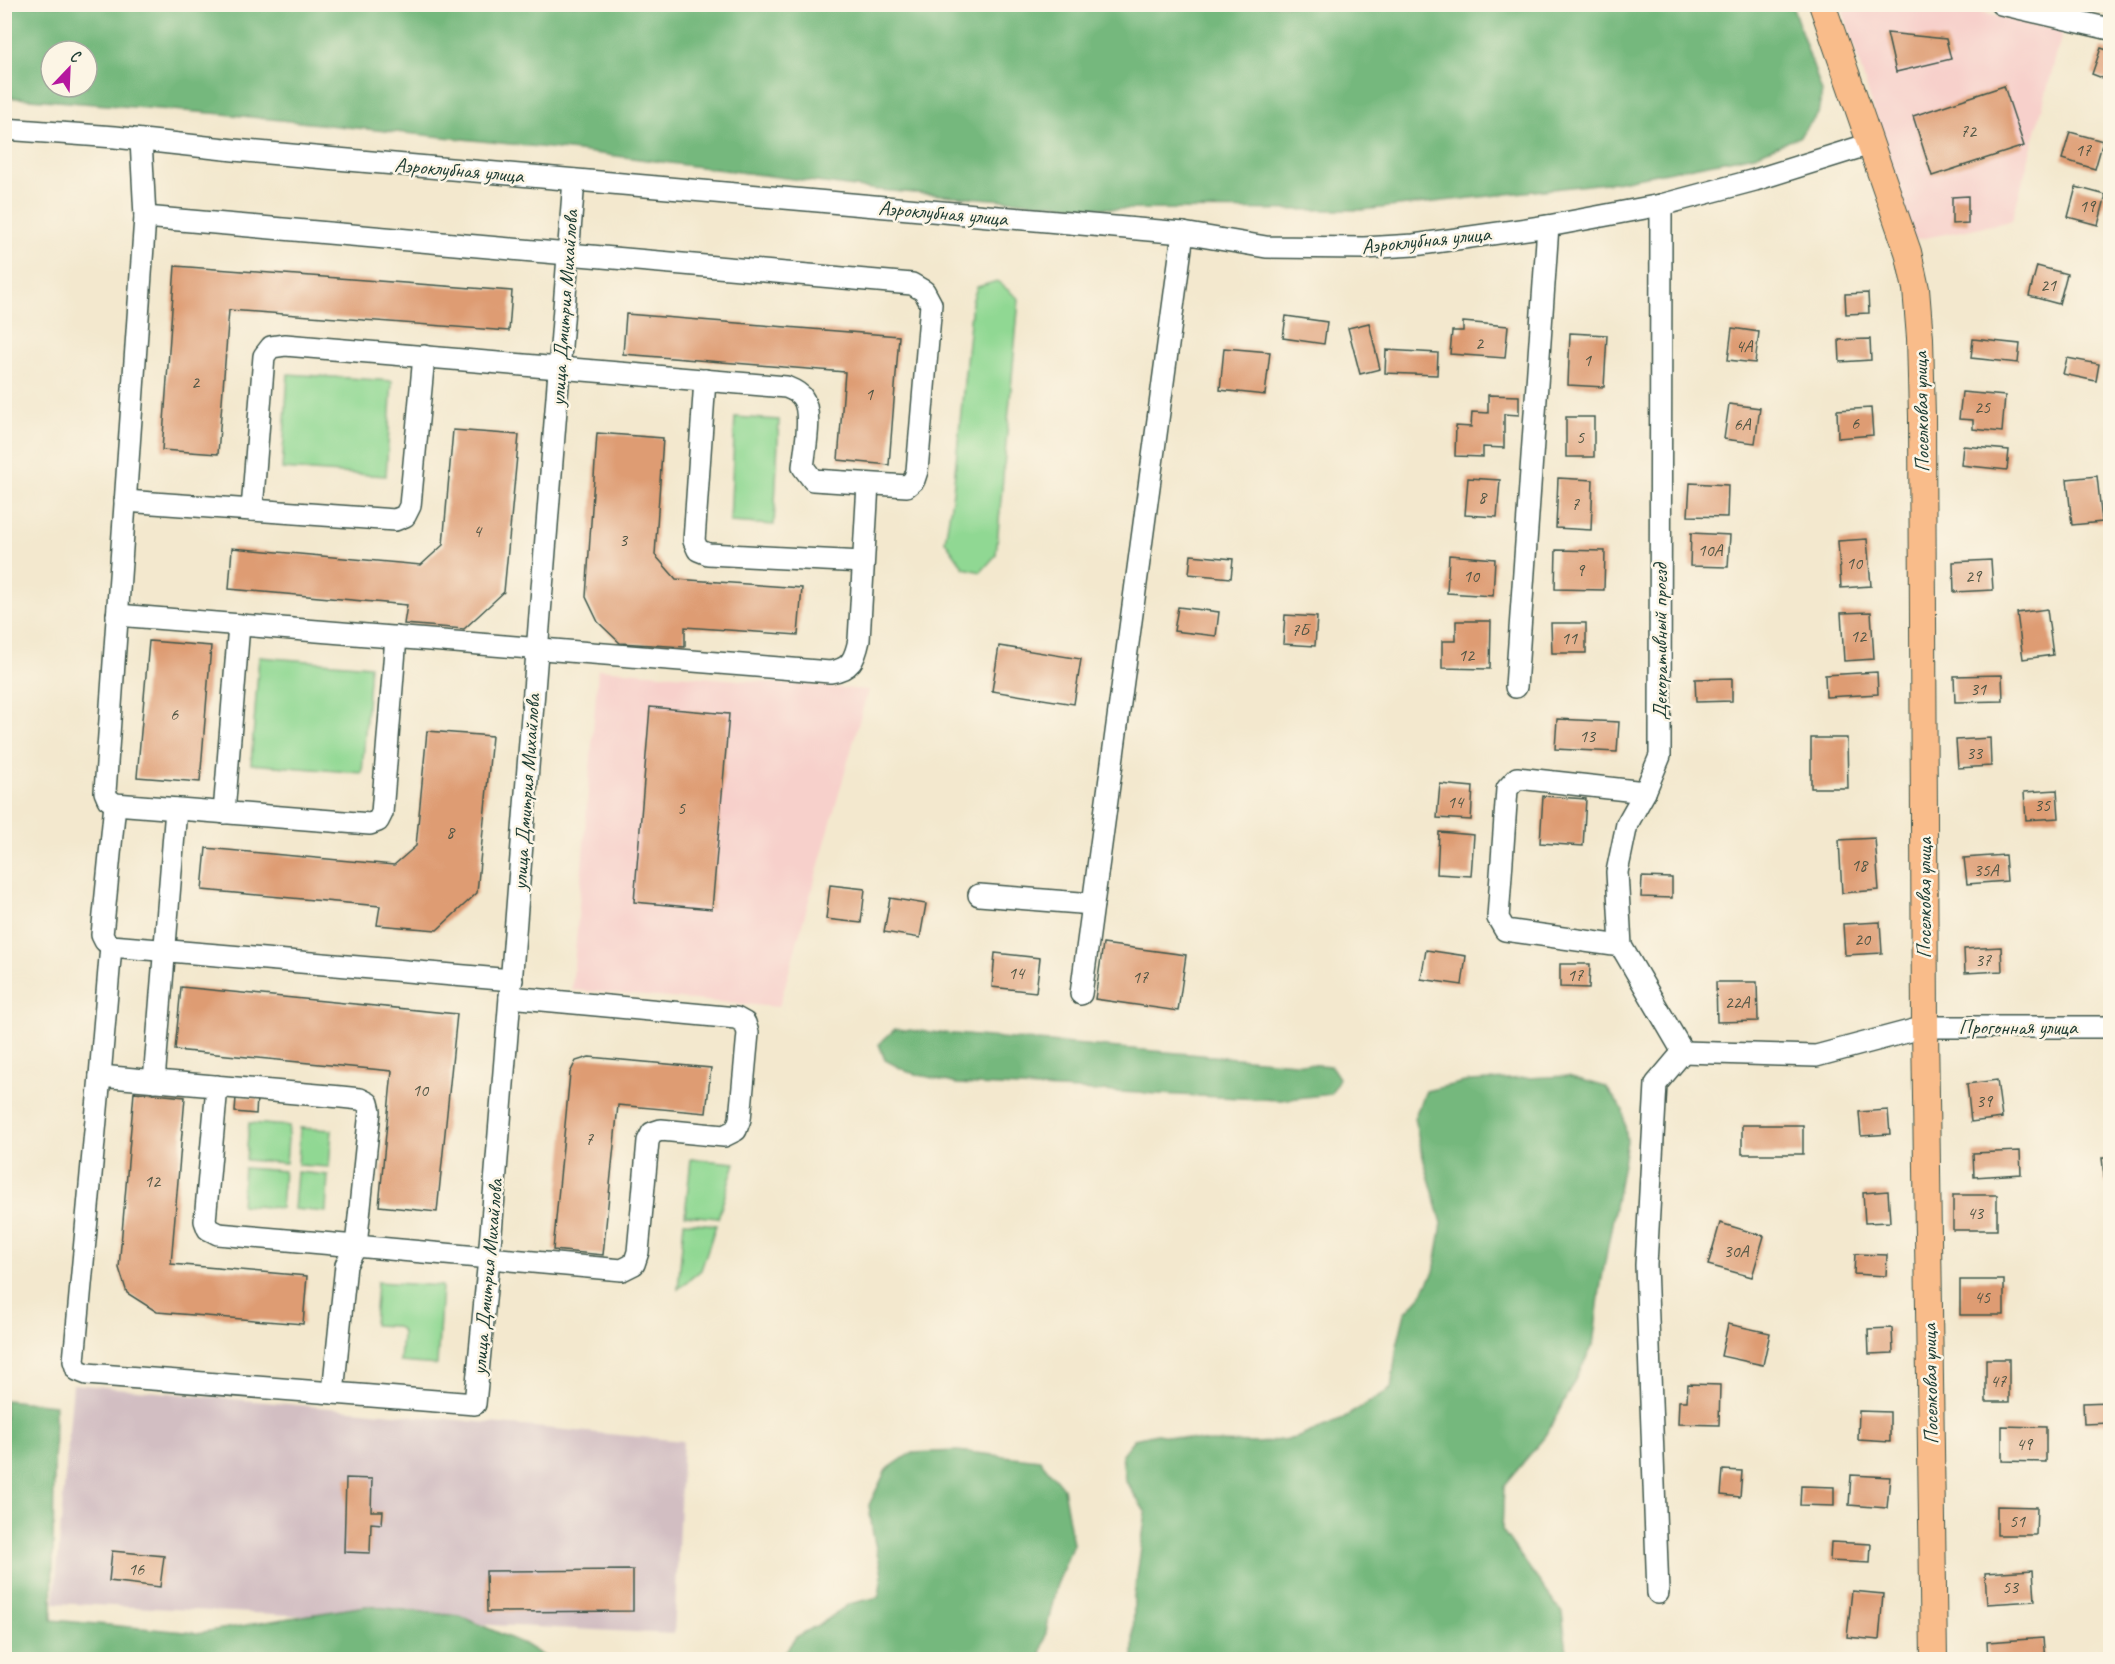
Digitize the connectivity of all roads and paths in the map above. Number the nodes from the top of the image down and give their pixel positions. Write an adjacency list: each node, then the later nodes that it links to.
1 (1822, 4): 7 (main road, Поселковая улица)
2 (2001, 4): 3 (street)
3 (2078, 13): 4 (street)
4 (2110, 29)
5 (4, 129): 6 (street, Аэроклубная улица)
6 (141, 140): 8 (street, Аэроклубная улица); 10 (street)
7 (1870, 144): 9 (street, Аэроклубная улица); 37 (main road, Поселковая улица)
8 (573, 180): 12 (street, Аэроклубная улица); 13 (street, улица Дмитрия Михайлова)
9 (1661, 205): 11 (street, Аэроклубная улица); 26 (street, Декоративный проезд)
10 (145, 217): 13 (street); 18 (street)
11 (1548, 226): 12 (street, Аэроклубная улица); 25 (street)
12 (1183, 233): 31 (street)
13 (568, 254): 15 (street, улица Дмитрия Михайлова); 17 (street)
14 (424, 356): 15 (street); 19 (street); 19 (street)
15 (559, 368): 16 (street); 24 (street, улица Дмитрия Михайлова)
16 (705, 380): 17 (street); 20 (street)
17 (867, 484): 20 (street)
18 (125, 501): 19 (street); 21 (street)
19 (252, 510)
20 (863, 562): 24 (street)
21 (117, 615): 22 (street); 27 (street)
22 (239, 625): 23 (street); 29 (street)
23 (396, 638): 24 (street); 29 (street)
24 (537, 649): 35 (street, улица Дмитрия Михайлова)
25 (1516, 687)
26 (1644, 792): 33 (street, Декоративный проезд); 33 (street)
27 (115, 804): 28 (street); 32 (street)
28 (176, 809): 29 (street); 34 (street)
29 (224, 813)
30 (979, 896): 31 (street)
31 (1093, 904): 36 (street)
32 (111, 946): 34 (street); 40 (street)
33 (1620, 946): 39 (street, Декоративный проезд)
34 (165, 951): 35 (street); 41 (street)
35 (511, 989): 44 (street, улица Дмитрия Михайлова); 44 (street)
36 (1081, 994)
37 (1925, 1027): 38 (street, Прогонная улица); 39 (street, Прогонная улица); 47 (main road, Поселковая улица)
38 (2110, 1027)
39 (1683, 1052): 46 (street)
40 (100, 1076): 41 (street); 45 (street)
41 (154, 1081): 42 (street)
42 (217, 1086): 43 (street); 43 (street)
43 (356, 1246): 44 (street); 45 (street)
44 (489, 1258): 45 (street, улица Дмитрия Михайлова)
45 (333, 1393)
46 (1658, 1593)
47 (1934, 1659)

